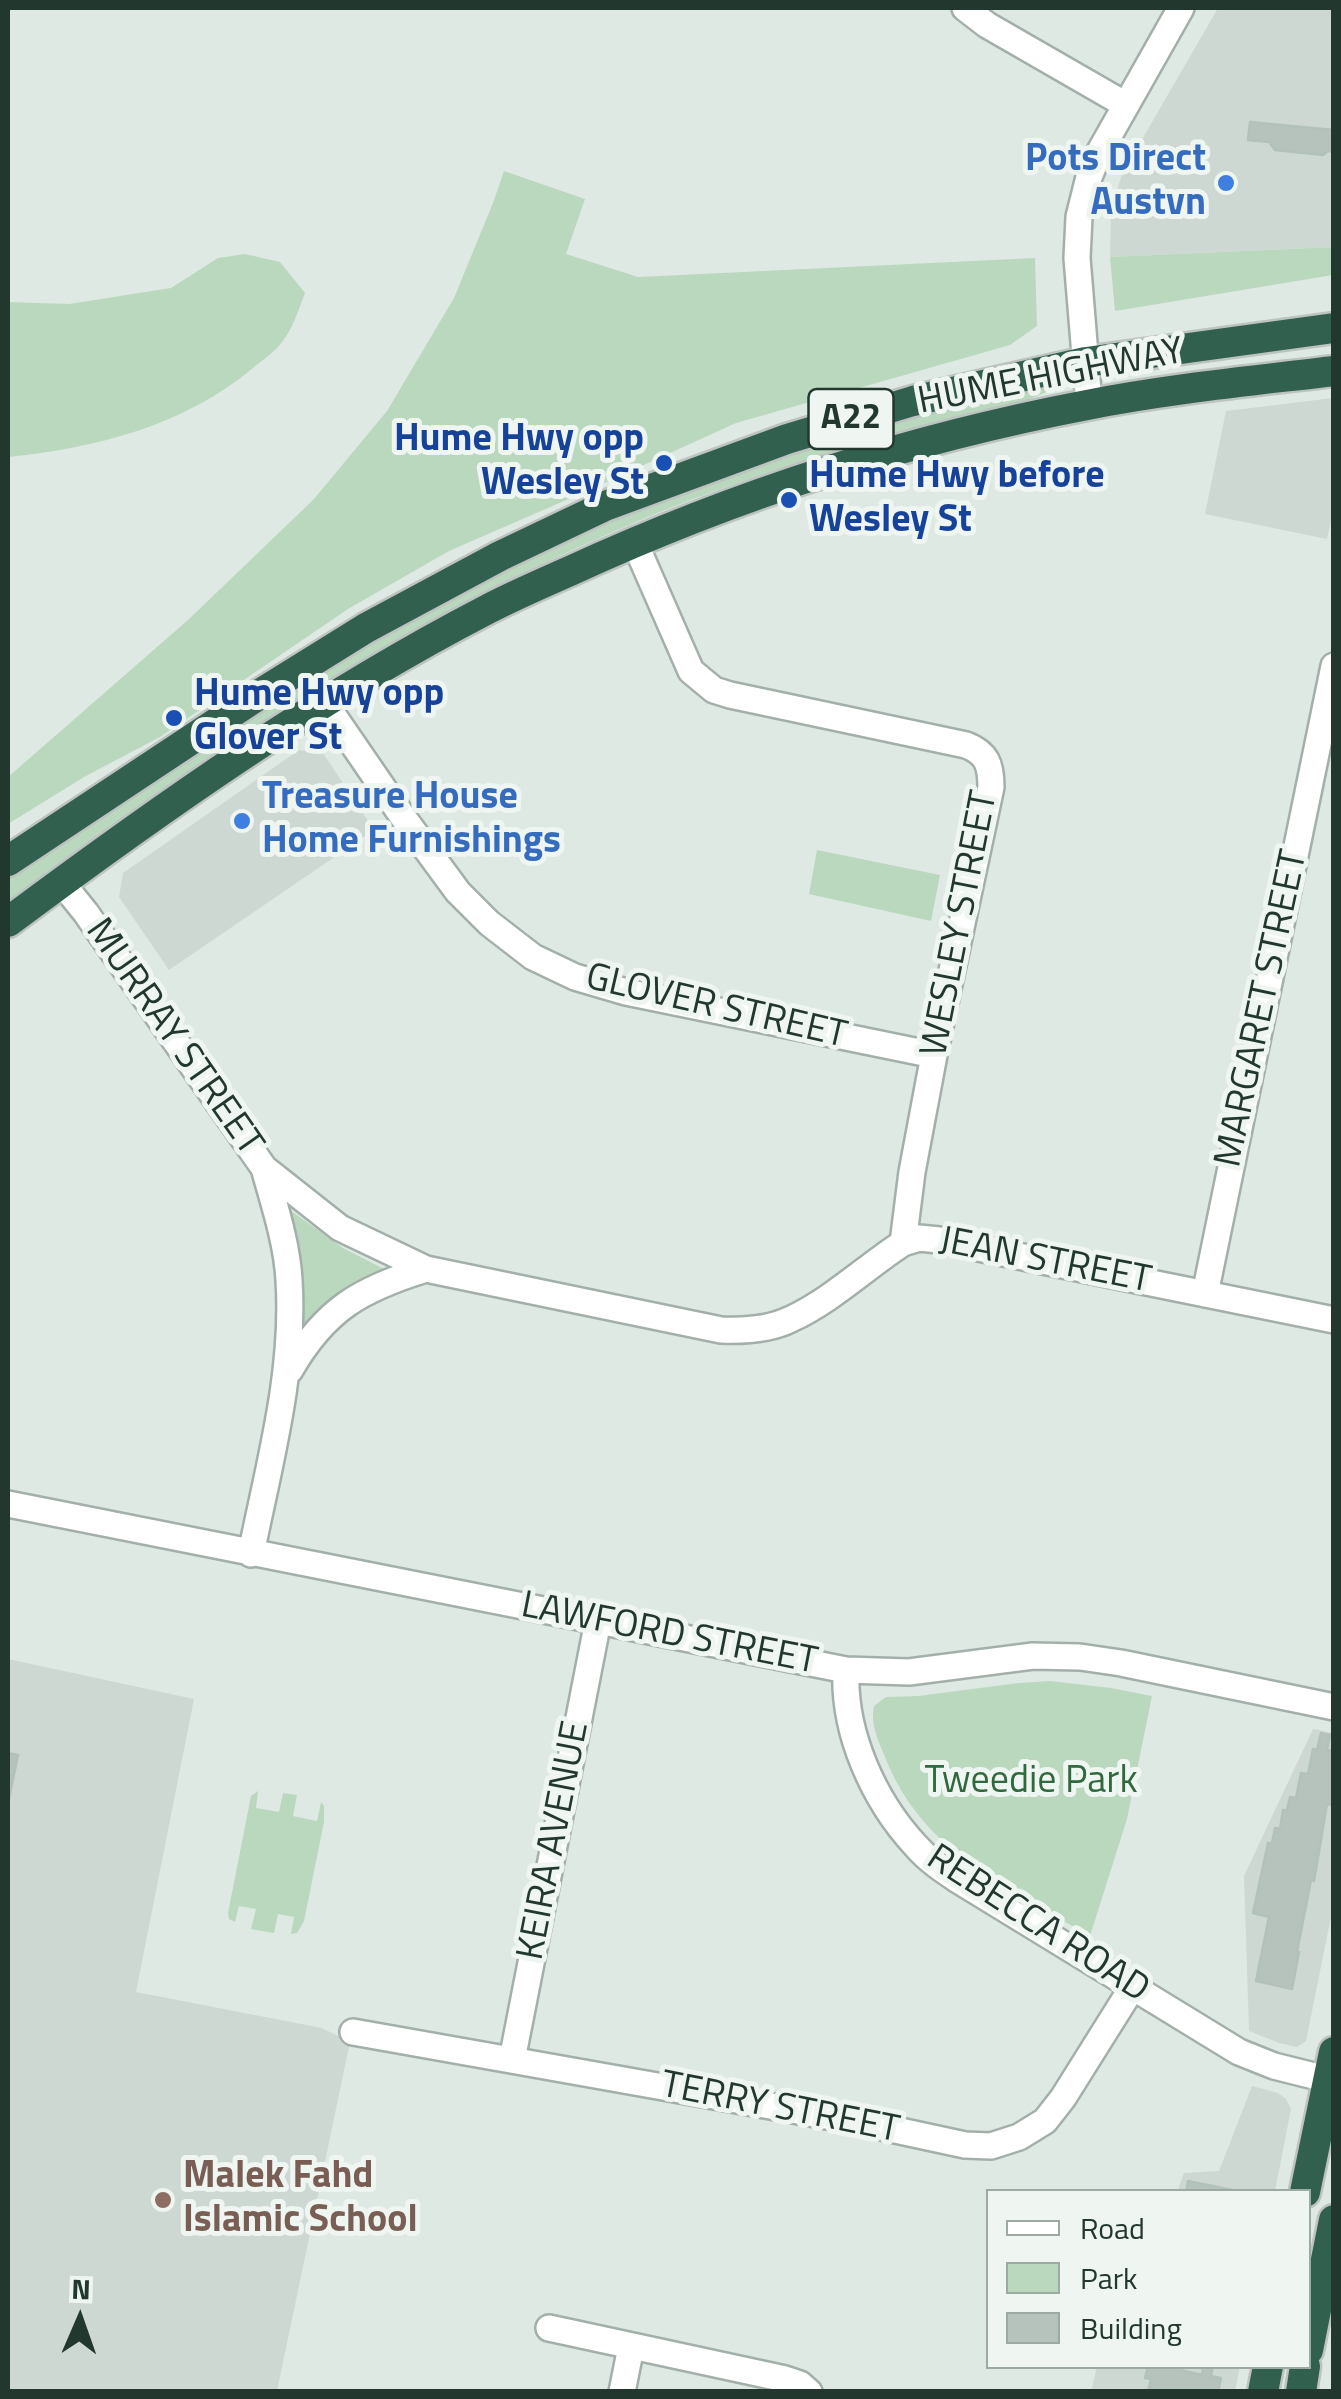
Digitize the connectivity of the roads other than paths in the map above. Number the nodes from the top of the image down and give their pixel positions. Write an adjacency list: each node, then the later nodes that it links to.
1 (965, 8): 3 (street)
2 (1181, 8): 3 (street)
3 (1126, 105): 5 (street)
4 (1334, 328): 5 (highway, HUME HIGHWAY / A22)
5 (1086, 362): 7 (street); 11 (highway, HUME HIGHWAY / A22)
6 (1334, 372): 7 (highway, HUME HIGHWAY / A22)
7 (1089, 404): 8 (highway, HUME HIGHWAY / A22)
8 (634, 541): 10 (highway, HUME HIGHWAY / A22); 14 (street, WESLEY STREET)
9 (1334, 666): 18 (street, MARGARET STREET)
10 (324, 702): 12 (highway, HUME HIGHWAY / A22); 14 (street, GLOVER STREET)
11 (8, 860)
12 (61, 882): 13 (highway, HUME HIGHWAY / A22); 15 (street, MURRAY STREET)
13 (8, 922)
14 (934, 1054): 16 (street, WESLEY STREET)
15 (264, 1168): 17 (street, JEAN STREET); 20 (street, MURRAY STREET)
16 (903, 1242): 17 (street, JEAN STREET); 18 (street, JEAN STREET)
17 (426, 1269): 20 (street)
18 (1205, 1294): 19 (street, JEAN STREET)
19 (1334, 1320)
20 (287, 1374): 22 (street, MURRAY STREET)
21 (8, 1504): 22 (street, LAWFORD STREET)
22 (251, 1554): 23 (street, LAWFORD STREET)
23 (598, 1622): 24 (street, LAWFORD STREET); 28 (street, KEIRA AVENUE)
24 (846, 1670): 25 (street, LAWFORD STREET); 26 (street, REBECCA ROAD)
25 (1334, 1707)
26 (1132, 1988): 28 (street, TERRY STREET); 29 (street, REBECCA ROAD)
27 (354, 2032): 28 (street, TERRY STREET)
28 (512, 2060)
29 (1332, 2071): 30 (highway)
30 (1305, 2189)
31 (1334, 2220): 33 (highway)
32 (549, 2328): 34 (street)
33 (1311, 2335)
34 (631, 2348): 35 (street); 36 (street)
35 (622, 2392)
36 (810, 2392)

